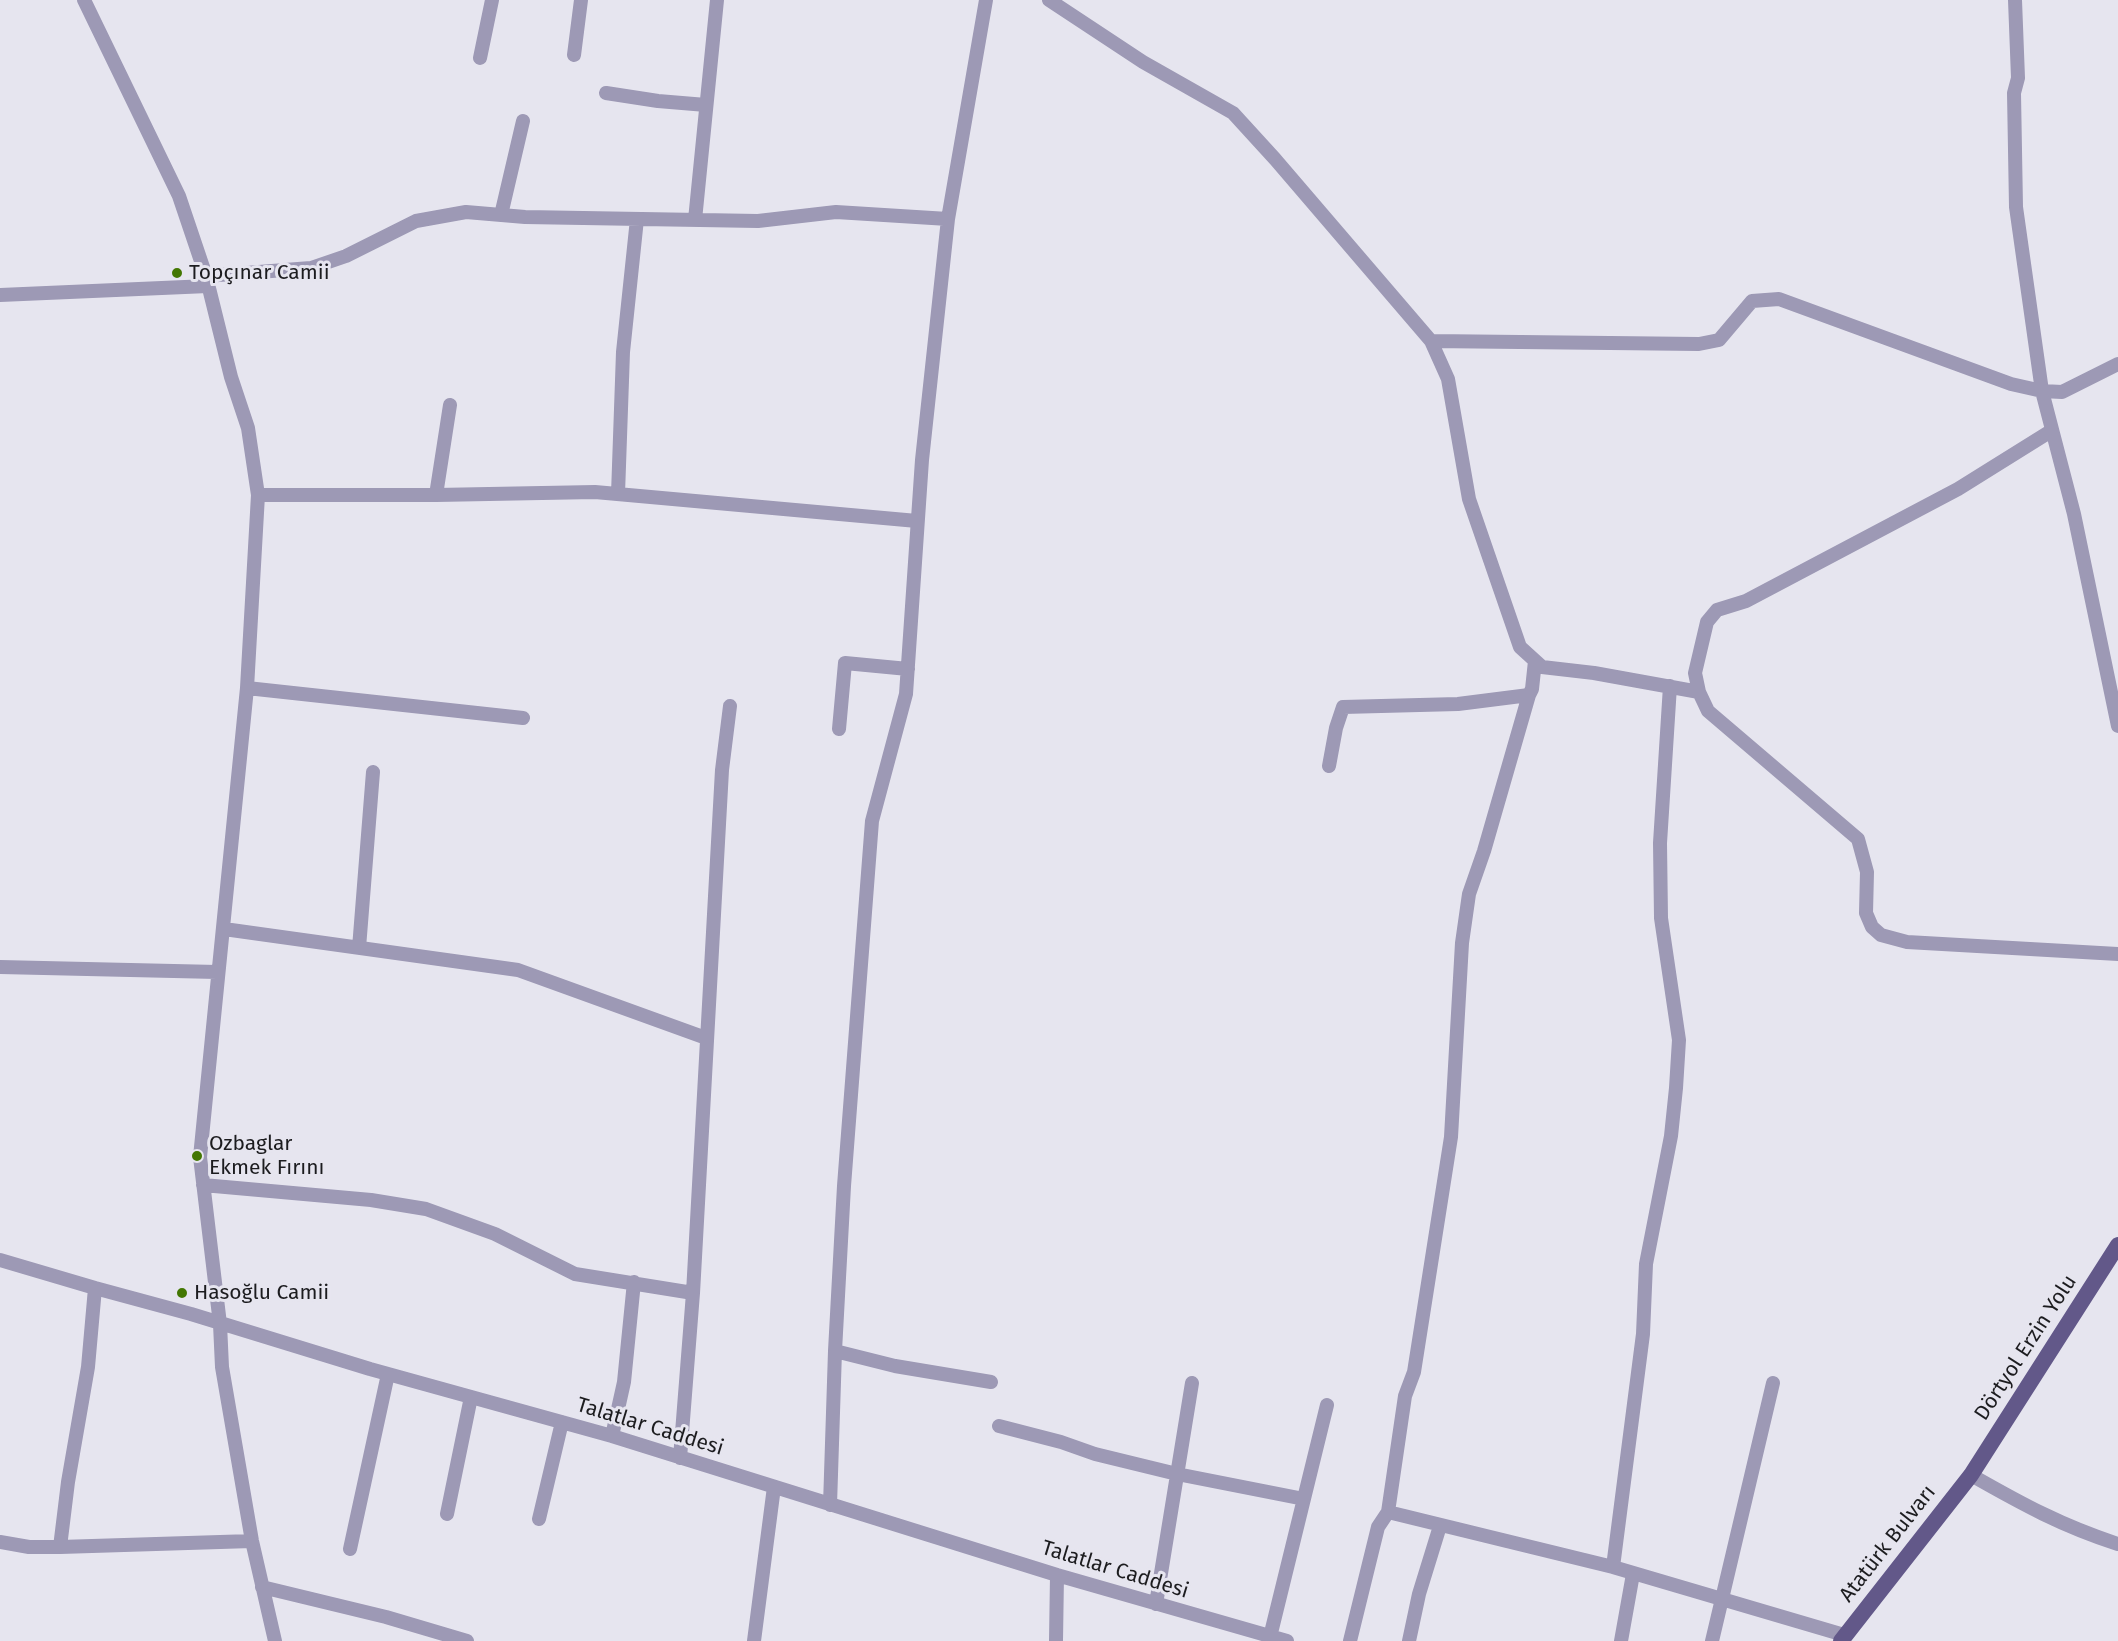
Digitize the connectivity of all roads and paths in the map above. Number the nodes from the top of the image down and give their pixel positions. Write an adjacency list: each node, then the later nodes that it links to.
1 (84, 0): 17 (street)
2 (492, 0): 9 (street)
3 (581, 0): 8 (street)
4 (717, 0): 11 (street)
5 (986, 0): 15 (street)
6 (1049, 0): 19 (street)
7 (2015, 0): 21 (street)
8 (574, 55)
9 (480, 58)
10 (606, 93): 11 (street)
11 (706, 105): 16 (street)
12 (523, 121): 13 (street)
13 (501, 215): 14 (street); 17 (street)
14 (637, 219): 16 (street); 24 (street)
15 (948, 219): 16 (street); 27 (street)
16 (695, 220)
17 (207, 281): 18 (street); 25 (street)
18 (0, 295)
19 (1431, 341): 21 (street); 28 (street)
20 (2118, 364): 21 (street)
21 (2042, 391): 23 (street)
22 (450, 405): 26 (street)
23 (2051, 431): 32 (street); 36 (street)
24 (618, 494): 26 (street); 27 (street)
25 (258, 495): 26 (street); 31 (street)
26 (436, 495)
27 (917, 521): 29 (street)
28 (1535, 660): 30 (street); 33 (street)
29 (908, 669): 37 (street); 53 (street)
30 (1670, 686): 32 (street); 78 (street)
31 (247, 688): 35 (street); 40 (street)
32 (1699, 692): 42 (street)
33 (1529, 695): 38 (street); 69 (street)
34 (730, 706): 45 (street)
35 (523, 718)
36 (2118, 726)
37 (839, 729)
38 (1329, 766)
39 (373, 772): 41 (street)
40 (224, 929): 41 (street); 44 (street)
41 (359, 948): 45 (street)
42 (2118, 954)
43 (0, 967): 44 (street)
44 (217, 972): 46 (street)
45 (706, 1038): 51 (street)
46 (203, 1185): 49 (street); 52 (street)
47 (2118, 1245): 65 (main road, Dörtyol Erzin Yolu)
48 (0, 1260): 50 (street, Talatlar Caddesi)
49 (634, 1282): 51 (street); 62 (street)
50 (95, 1288): 52 (street, Talatlar Caddesi); 76 (street)
51 (693, 1293): 63 (street)
52 (220, 1324): 54 (street, Talatlar Caddesi); 73 (street)
53 (835, 1351): 55 (street); 68 (street)
54 (388, 1374): 58 (street, Talatlar Caddesi); 77 (street)
55 (991, 1382)
56 (1192, 1383): 64 (street)
57 (1773, 1383): 82 (street)
58 (471, 1397): 60 (street, Talatlar Caddesi); 70 (street)
59 (1327, 1405): 67 (street)
60 (562, 1422): 62 (street, Talatlar Caddesi); 71 (street)
61 (999, 1426): 64 (street)
62 (612, 1436): 63 (street, Talatlar Caddesi)
63 (680, 1458): 66 (street, Talatlar Caddesi)
64 (1177, 1474): 67 (street); 83 (street)
65 (1971, 1475): 75 (street); 85 (main road, Atatürk Bulvarı)
66 (774, 1487): 68 (street, Talatlar Caddesi); 88 (street)
67 (1304, 1499): 84 (street)
68 (831, 1505): 80 (street, Talatlar Caddesi)
69 (1388, 1512): 72 (street); 91 (street)
70 (447, 1514)
71 (539, 1520)
72 (1440, 1526): 78 (street); 92 (street)
73 (252, 1541): 76 (street); 81 (street)
74 (0, 1542): 76 (street)
75 (2118, 1544)
76 (60, 1547)
77 (350, 1549)
78 (1613, 1567): 79 (street)
79 (1633, 1574): 82 (street); 93 (street)
80 (1057, 1575): 83 (street, Talatlar Caddesi); 89 (street)
81 (262, 1587): 86 (street); 87 (street)
82 (1721, 1599): 85 (street); 94 (street)
83 (1156, 1604): 84 (street, Talatlar Caddesi)
84 (1270, 1637): 90 (street, Talatlar Caddesi)
85 (1842, 1638)
86 (274, 1641)
87 (467, 1641)
88 (754, 1641)
89 (1056, 1641)
90 (1287, 1641)
91 (1350, 1641)
92 (1409, 1641)
93 (1621, 1641)
94 (1712, 1641)

